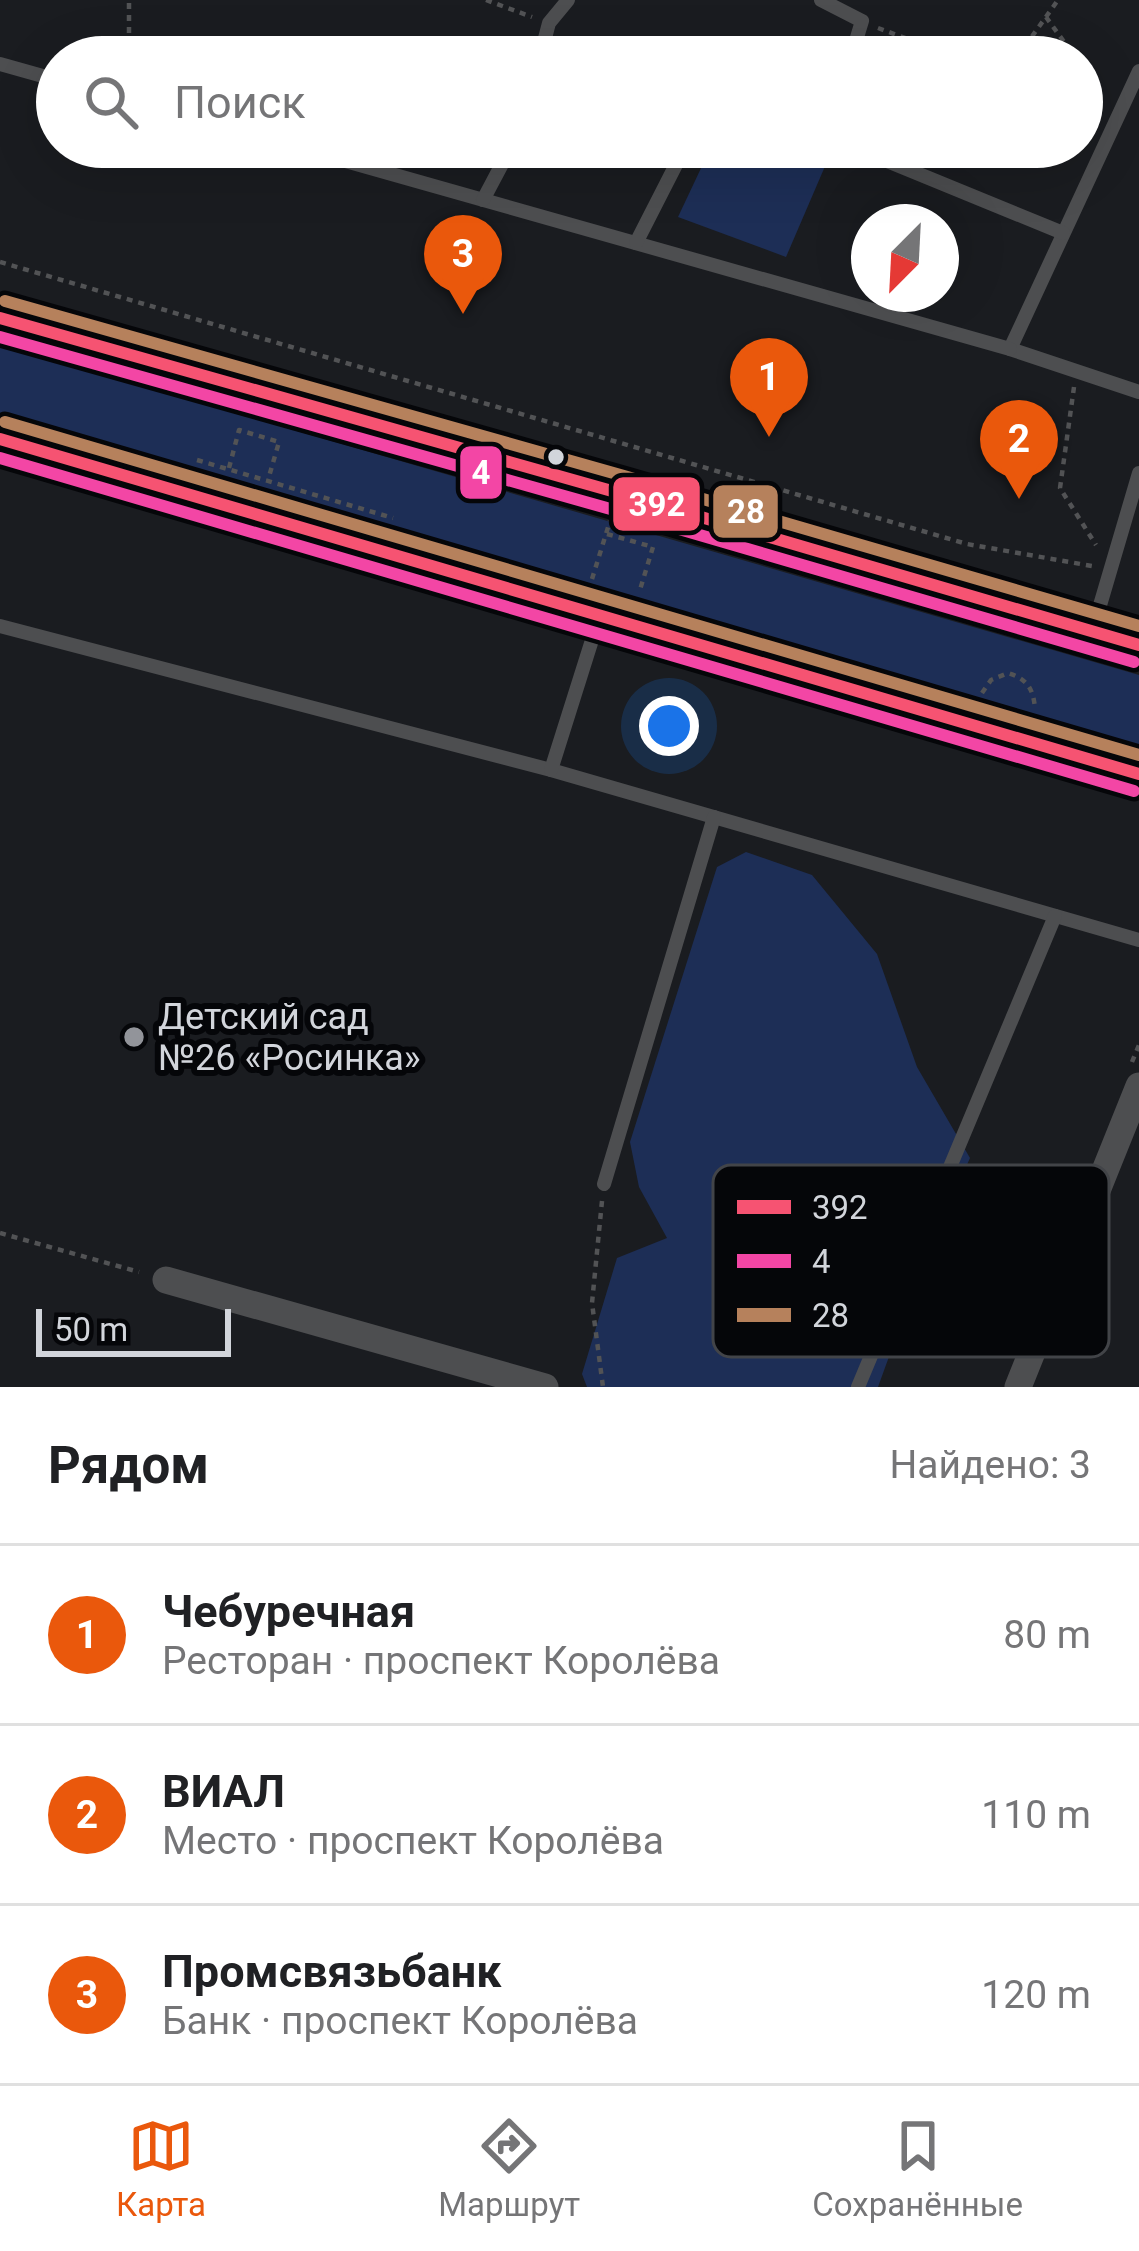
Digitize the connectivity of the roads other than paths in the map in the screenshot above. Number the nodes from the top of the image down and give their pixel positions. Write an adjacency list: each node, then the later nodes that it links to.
1 (568, 0): 3 (lane)
2 (821, 0): 4 (lane)
3 (546, 36)
4 (857, 36)
5 (0, 64): 7 (lane)
6 (1139, 71): 8 (lane)
7 (36, 74)
8 (1103, 146)
9 (370, 168): 14 (lane)
10 (501, 168): 14 (lane)
11 (674, 168): 16 (lane)
12 (904, 168): 15 (lane)
13 (1093, 168): 15 (lane)
14 (483, 200): 16 (lane)
15 (1063, 233): 18 (lane)
16 (636, 243): 18 (lane)
17 (0, 318): 24 (main road)
18 (1010, 349): 19 (lane)
19 (1139, 392)
20 (0, 440): 22 (main road)
21 (1139, 473): 24 (lane)
22 (591, 613): 26 (lane); 27 (main road)
23 (0, 626): 26 (lane)
24 (1092, 632): 25 (main road)
25 (1139, 645)
26 (551, 770): 28 (lane)
27 (1139, 774)
28 (714, 818): 29 (lane); 34 (lane)
29 (1055, 916): 30 (lane); 32 (lane)
30 (1139, 940)
31 (1138, 1090): 33 (street)
32 (951, 1165)
33 (1108, 1165)
34 (604, 1184)
35 (166, 1280): 38 (street)
36 (871, 1357): 39 (lane)
37 (1030, 1357): 40 (street)
38 (545, 1387)
39 (858, 1387)
40 (1018, 1387)

